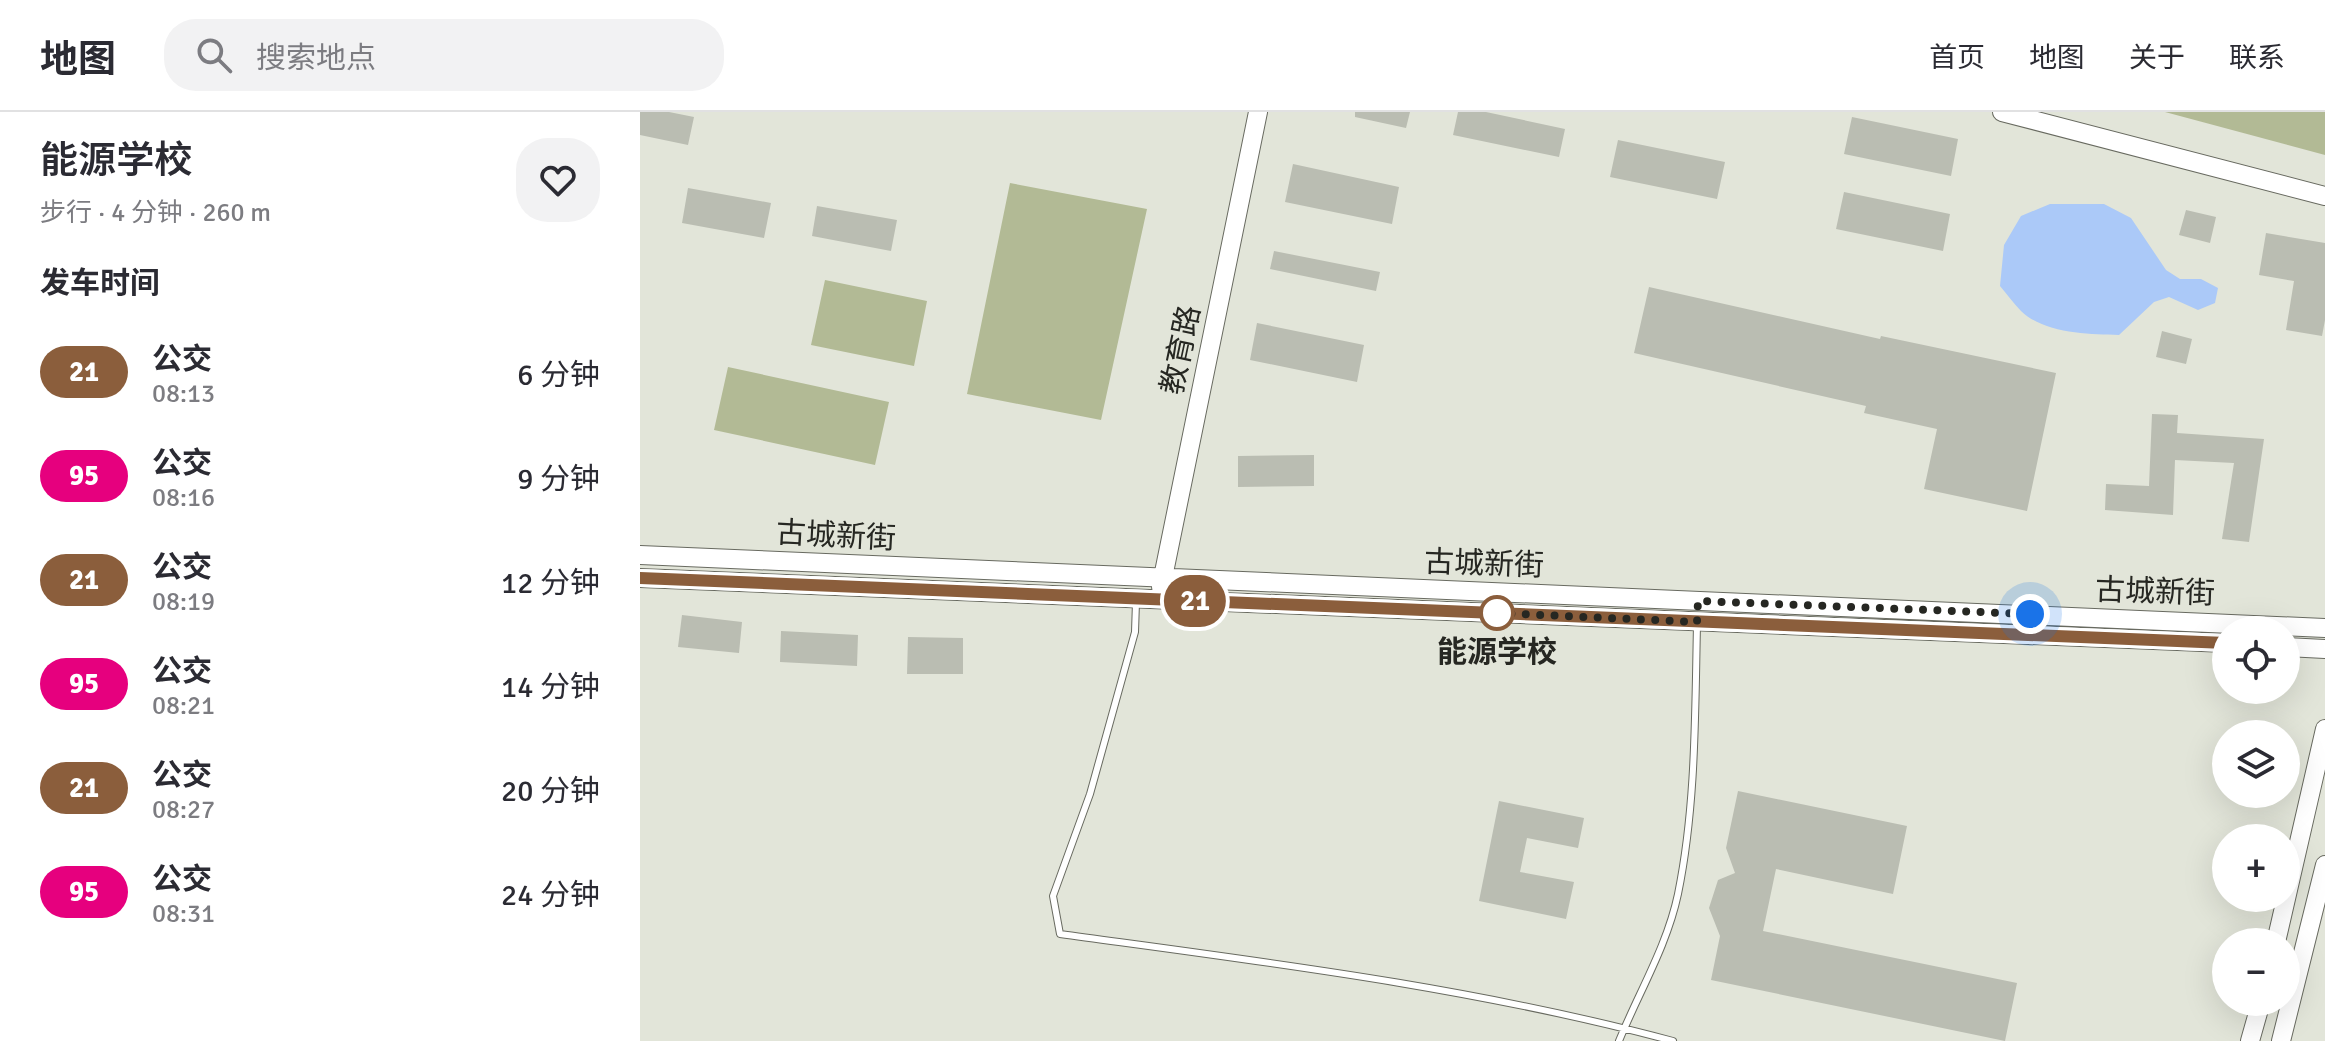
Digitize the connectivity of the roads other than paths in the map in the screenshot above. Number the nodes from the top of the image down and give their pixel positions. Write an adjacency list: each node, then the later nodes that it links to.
1 (1258, 112): 6 (main road, 教育路)
2 (2002, 112): 3 (main road)
3 (2325, 196)
4 (640, 555): 6 (main road, 古城新街)
5 (640, 578): 7 (main road, 古城新街)
6 (1162, 579): 8 (main road, 教育路); 9 (main road, 古城新街)
7 (1137, 598): 8 (main road, 古城新街); 19 (lane)
8 (1158, 599): 10 (main road, 古城新街)
9 (1698, 601): 10 (lane); 11 (main road, 古城新街)
10 (1697, 622): 12 (main road, 古城新街); 19 (lane)
11 (2325, 628)
12 (2212, 642)
13 (2300, 648): 14 (main road)
14 (2325, 649)
15 (2325, 729): 17 (main road)
16 (2325, 865): 23 (main road)
17 (2279, 928)
18 (2257, 1016): 22 (main road)
19 (1624, 1028): 20 (lane); 21 (lane)
20 (1619, 1041)
21 (1673, 1041)
22 (2250, 1041)
23 (2281, 1041)

